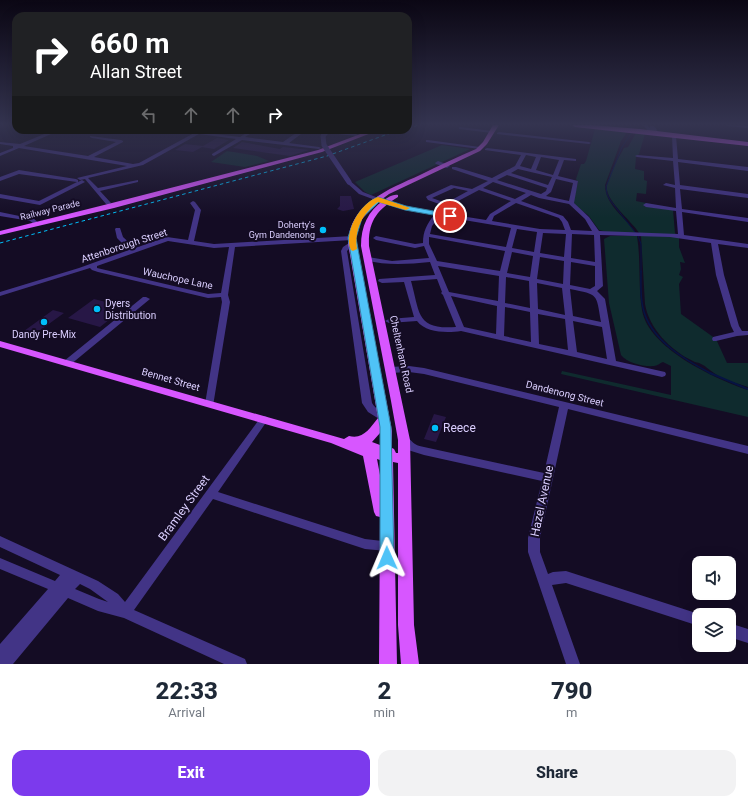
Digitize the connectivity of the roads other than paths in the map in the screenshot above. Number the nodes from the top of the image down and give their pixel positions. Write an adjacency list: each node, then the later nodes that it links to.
1 (77, 156): 12 (street)
2 (93, 156): 12 (street)
3 (155, 156): 17 (street)
4 (295, 156): 41 (main road, Railway Parade)
5 (331, 156): 37 (street, bridge)
6 (468, 156): 18 (main road, Cheltenham Road)
7 (473, 156): 18 (main road, Cheltenham Road)
8 (523, 156): 19 (street)
9 (540, 156): 13 (street); 21 (street)
10 (637, 156): 15 (street)
11 (675, 156): 15 (street)
12 (89, 158): 17 (street)
13 (562, 159): 14 (street); 23 (street)
14 (574, 160)
15 (675, 160): 20 (street); 30 (street)
16 (438, 163): 18 (street)
17 (133, 166): 25 (street)
18 (451, 167): 27 (street); 37 (main road, Cheltenham Road)
19 (517, 167): 21 (street); 22 (street)
20 (748, 169)
21 (533, 171): 23 (street)
22 (508, 173): 27 (street); 29 (street)
23 (554, 177): 29 (street); 40 (street)
24 (0, 180): 25 (street)
25 (81, 180): 31 (street); 34 (street)
26 (136, 181): 31 (street)
27 (493, 181): 32 (street); 33 (street)
28 (666, 185): 30 (street)
29 (549, 187): 36 (street)
30 (677, 187): 35 (street); 44 (street)
31 (97, 190): 41 (street)
32 (475, 190): 39 (street); 42 (street); 42 (street)
33 (530, 193): 36 (street); 39 (street)
34 (0, 196)
35 (748, 196)
36 (541, 197): 40 (street)
37 (379, 201): 46 (street); 59 (main road, Cheltenham Road); 68 (main road, Cheltenham Road)
38 (193, 202): 61 (street)
39 (516, 202): 48 (street); 54 (street)
40 (571, 203): 55 (street)
41 (109, 204): 49 (main road, Railway Parade)
42 (446, 205): 46 (street)
43 (646, 205): 44 (street)
44 (678, 210): 47 (street); 57 (street)
45 (0, 214): 49 (street)
46 (438, 214): 48 (street); 56 (street)
47 (748, 220)
48 (488, 223): 50 (street)
49 (37, 224): 53 (main road, Railway Parade)
50 (514, 227): 52 (street); 65 (street)
51 (118, 229): 66 (street)
52 (540, 231): 54 (street); 67 (street)
53 (0, 233)
54 (569, 233): 55 (street); 69 (street)
55 (597, 233): 57 (street); 72 (street)
56 (426, 235): 62 (street); 65 (street)
57 (681, 236): 60 (street)
58 (376, 238): 62 (street)
59 (352, 241): 63 (street, Attenborough Street); 101 (main road, Cheltenham Road); 105 (street)
60 (714, 241): 64 (street); 91 (street)
61 (191, 242): 63 (street, Attenborough Street); 66 (street, Attenborough Street)
62 (426, 244): 70 (street)
63 (232, 246): 82 (street)
64 (748, 246)
65 (509, 249): 67 (street); 73 (street)
66 (134, 250): 71 (street, Attenborough Street)
67 (537, 254): 69 (street); 76 (street)
68 (368, 259): 70 (street); 100 (main road, Cheltenham Road)
69 (568, 260): 72 (street); 78 (street)
70 (434, 262): 73 (street); 74 (street)
71 (92, 265): 80 (street, Attenborough Street); 82 (street, Wauchope Lane)
72 (599, 265): 79 (street)
73 (503, 274): 76 (street); 84 (street)
74 (439, 277): 75 (street); 81 (street)
75 (407, 279): 77 (street); 87 (street)
76 (533, 280): 78 (street); 85 (street)
77 (382, 281)
78 (566, 287): 79 (street); 86 (street)
79 (593, 291): 89 (street)
80 (0, 294)
81 (445, 294): 84 (street); 90 (street)
82 (224, 295): 103 (street, Wauchope Lane)
83 (146, 299): 98 (street)
84 (501, 303): 85 (street); 93 (street)
85 (534, 310): 86 (street); 96 (street)
86 (570, 317): 89 (street); 97 (street)
87 (419, 320): 88 (street); 90 (street)
88 (389, 321)
89 (605, 325): 99 (street)
90 (461, 329): 93 (street)
91 (739, 333): 92 (street); 94 (street)
92 (748, 333)
93 (500, 338): 96 (street)
94 (716, 339)
95 (0, 344): 98 (main road, Bennet Street)
96 (535, 346): 97 (street)
97 (573, 355): 99 (street)
98 (68, 363): 103 (main road, Bennet Street)
99 (612, 363): 102 (street)
100 (390, 370): 101 (main road, Dandenong Street); 104 (street, Dandenong Street); 108 (main road, Cheltenham Road)
101 (375, 372): 105 (main road, Cheltenham Road)
102 (664, 374)
103 (210, 404): 106 (main road, Bennet Street)
104 (564, 406): 110 (street, Dandenong Street); 114 (street, Hazel Avenue)
105 (384, 418): 109 (main road); 112 (main road, Cheltenham Road)
106 (264, 420): 107 (main road, Bennet Street); 115 (street, Bramley Street)
107 (335, 440): 109 (main road, Bennet Street); 111 (main road, Bennet Street)
108 (404, 440): 113 (main road, Cheltenham Road); 114 (street)
109 (353, 442): 112 (main road, Bennet Street)
110 (748, 450)
111 (369, 454): 112 (main road, Bennet Street); 117 (main road)
112 (386, 454): 113 (main road); 117 (main road, Cheltenham Road)
113 (405, 459): 130 (main road, Cheltenham Road)
114 (547, 478): 120 (street, Hazel Avenue)
115 (211, 494): 117 (street); 122 (street, Bramley Street)
116 (0, 541): 119 (street)
117 (387, 544): 129 (main road, Cheltenham Road)
118 (0, 563): 121 (street)
119 (74, 575): 121 (street); 122 (street)
120 (544, 582): 123 (street); 131 (street, Hazel Avenue)
121 (61, 589): 122 (street); 126 (street); 127 (street)
122 (125, 612): 128 (street)
123 (692, 618)
124 (736, 632): 125 (street)
125 (748, 636)
126 (0, 654)
127 (2, 664)
128 (240, 664)
129 (388, 664)
130 (410, 664)
131 (573, 664)

